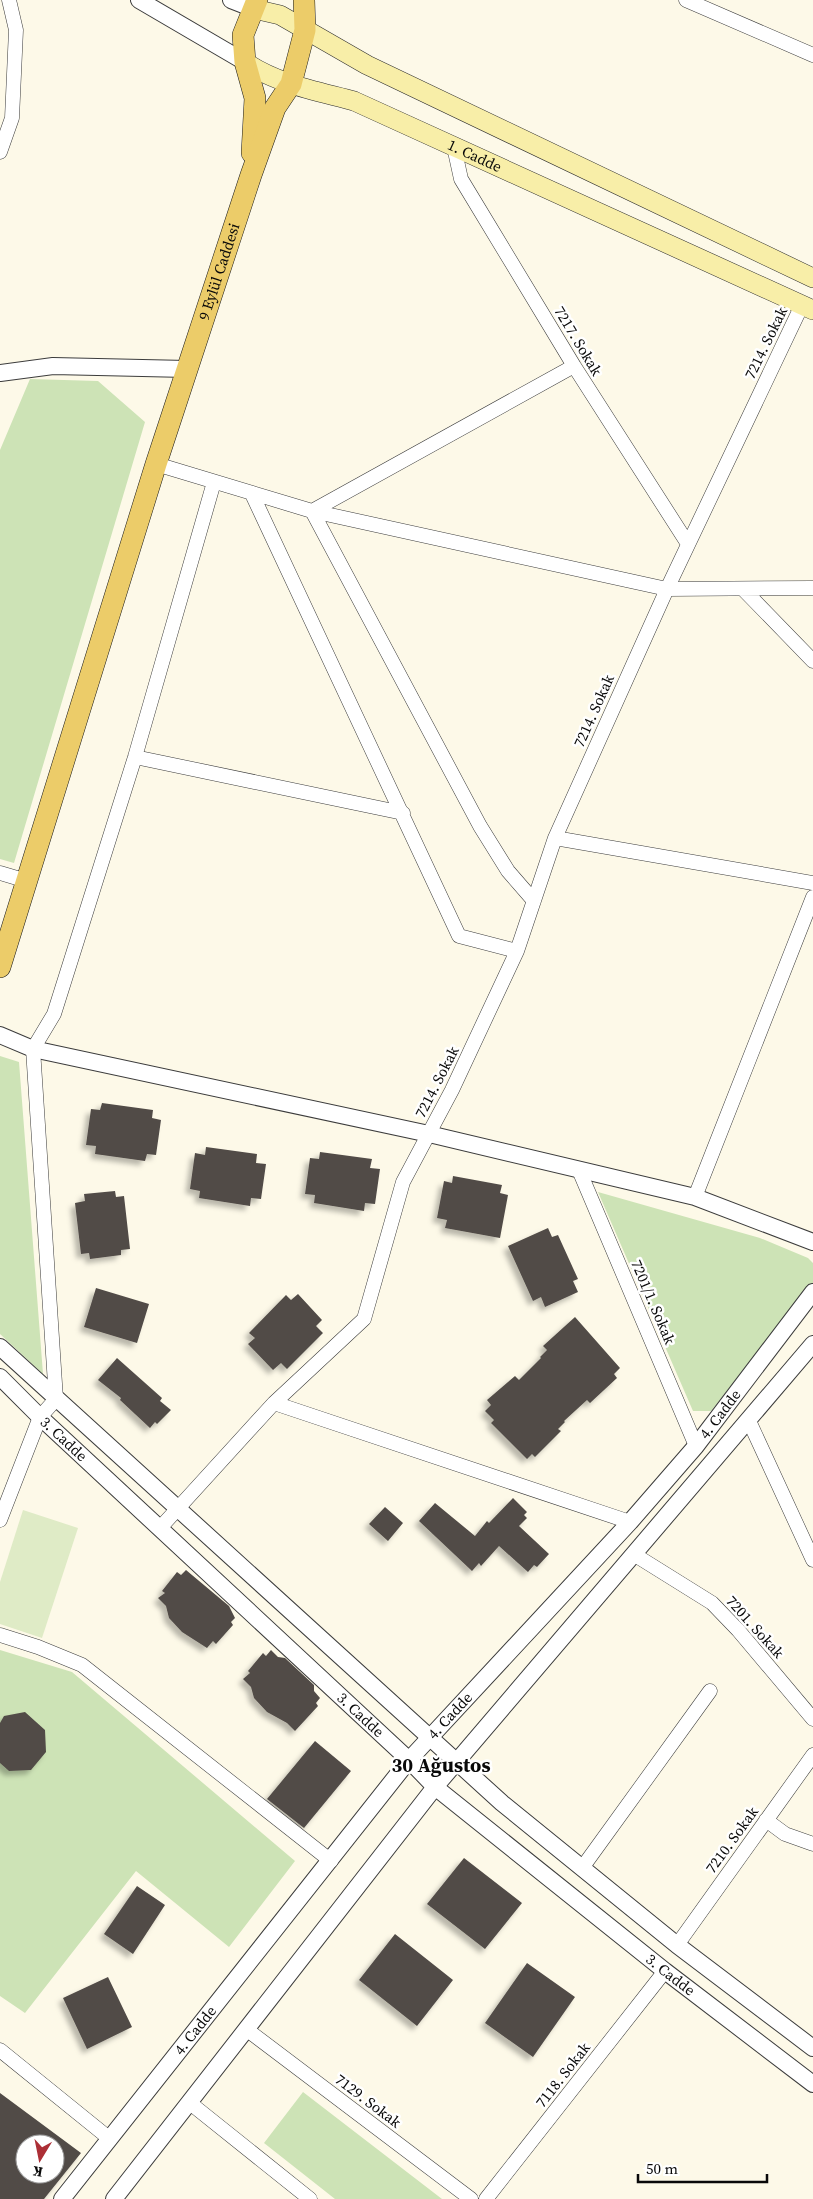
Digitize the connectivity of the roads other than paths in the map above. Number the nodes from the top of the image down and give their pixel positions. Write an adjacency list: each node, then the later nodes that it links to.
1 (9, 0): 12 (street)
2 (139, 0): 9 (street, 1. Cadde)
3 (231, 0): 6 (street)
4 (304, 0): 7 (main road, 9 Eylül Caddesi)
5 (686, 0): 8 (street)
6 (256, 5): 7 (main road); 9 (main road, 9 Eylül Caddesi)
7 (305, 30): 10 (main road, 9 Eylül Caddesi); 14 (main road)
8 (813, 55)
9 (245, 62): 10 (main road, 1. Cadde); 13 (main road, 9 Eylül Caddesi)
10 (291, 84): 11 (main road, 1. Cadde); 13 (main road, 9 Eylül Caddesi)
11 (454, 147): 15 (main road, 1. Cadde); 16 (street, 7217. Sokak)
12 (0, 152)
13 (251, 175): 17 (main road, 9 Eylül Caddesi)
14 (813, 278)
15 (808, 308): 23 (street, 7214. Sokak)
16 (574, 366): 22 (street); 23 (street, 7217. Sokak)
17 (187, 370): 18 (street); 19 (main road, 9 Eylül Caddesi)
18 (0, 374)
19 (156, 464): 20 (street); 32 (main road, 9 Eylül Caddesi)
20 (214, 482): 21 (street); 28 (street)
21 (252, 494): 22 (street); 29 (street)
22 (312, 511): 25 (street); 35 (street)
23 (688, 544): 25 (street, 7214. Sokak)
24 (813, 588): 26 (street)
25 (667, 589): 26 (street); 30 (street, 7214. Sokak)
26 (743, 589): 27 (street)
27 (813, 661)
28 (136, 757): 29 (street); 39 (street)
29 (403, 813): 36 (street)
30 (555, 838): 33 (street); 35 (street, 7214. Sokak)
31 (0, 873): 32 (street)
32 (27, 881): 37 (main road, 9 Eylül Caddesi)
33 (813, 884)
34 (813, 897): 42 (street)
35 (534, 902): 36 (street, 7214. Sokak)
36 (517, 951): 40 (street, 7214. Sokak)
37 (0, 967)
38 (0, 1035): 39 (street)
39 (33, 1049): 40 (street); 48 (street)
40 (429, 1134): 41 (street); 49 (street, 7214. Sokak)
41 (579, 1170): 42 (street); 52 (street, 7201/1. Sokak)
42 (695, 1197): 43 (street)
43 (813, 1242)
44 (813, 1292): 52 (street, 4. Cadde)
45 (813, 1344): 51 (street, 4. Cadde)
46 (0, 1348): 48 (street, 3. Cadde)
47 (0, 1377): 50 (street, 3. Cadde)
48 (56, 1399): 50 (street); 53 (street, 3. Cadde)
49 (274, 1403): 53 (street, 7214. Sokak); 55 (street)
50 (40, 1417): 54 (street); 56 (street, 3. Cadde)
51 (749, 1421): 57 (street, 4. Cadde); 58 (street)
52 (696, 1446): 55 (street, 4. Cadde)
53 (178, 1508): 56 (street, 7214. Sokak); 62 (street, 3. Cadde)
54 (0, 1520)
55 (630, 1522): 62 (street, 4. Cadde)
56 (160, 1528): 64 (street, 3. Cadde)
57 (635, 1555): 61 (street, 7201. Sokak); 65 (street, 4. Cadde)
58 (813, 1560)
59 (0, 1635): 69 (street)
60 (710, 1690): 70 (street)
61 (813, 1719)
62 (429, 1738): 64 (street, 4. Cadde); 65 (street, 3. Cadde)
63 (813, 1755): 67 (street, 7210. Sokak)
64 (410, 1760): 66 (street, 3. Cadde); 69 (street, 4. Cadde)
65 (457, 1764): 66 (street, 4. Cadde); 70 (street, 3. Cadde)
66 (436, 1787): 72 (street, 3. Cadde); 73 (street, 4. Cadde)
67 (766, 1820): 68 (street); 71 (street, 7210. Sokak)
68 (813, 1844)
69 (331, 1861): 78 (street, 4. Cadde)
70 (582, 1868): 71 (street, 3. Cadde)
71 (677, 1944): 74 (street, 3. Cadde)
72 (665, 1971): 76 (street, 3. Cadde); 83 (street, 7118. Sokak)
73 (246, 2029): 77 (street, 4. Cadde); 82 (street, 7129. Sokak)
74 (813, 2048)
75 (0, 2050): 78 (street)
76 (813, 2084)
77 (190, 2103): 80 (street, 4. Cadde); 81 (street)
78 (110, 2139): 79 (street, 4. Cadde)
79 (62, 2199)
80 (114, 2199)
81 (310, 2199)
82 (471, 2199)
83 (486, 2199)

